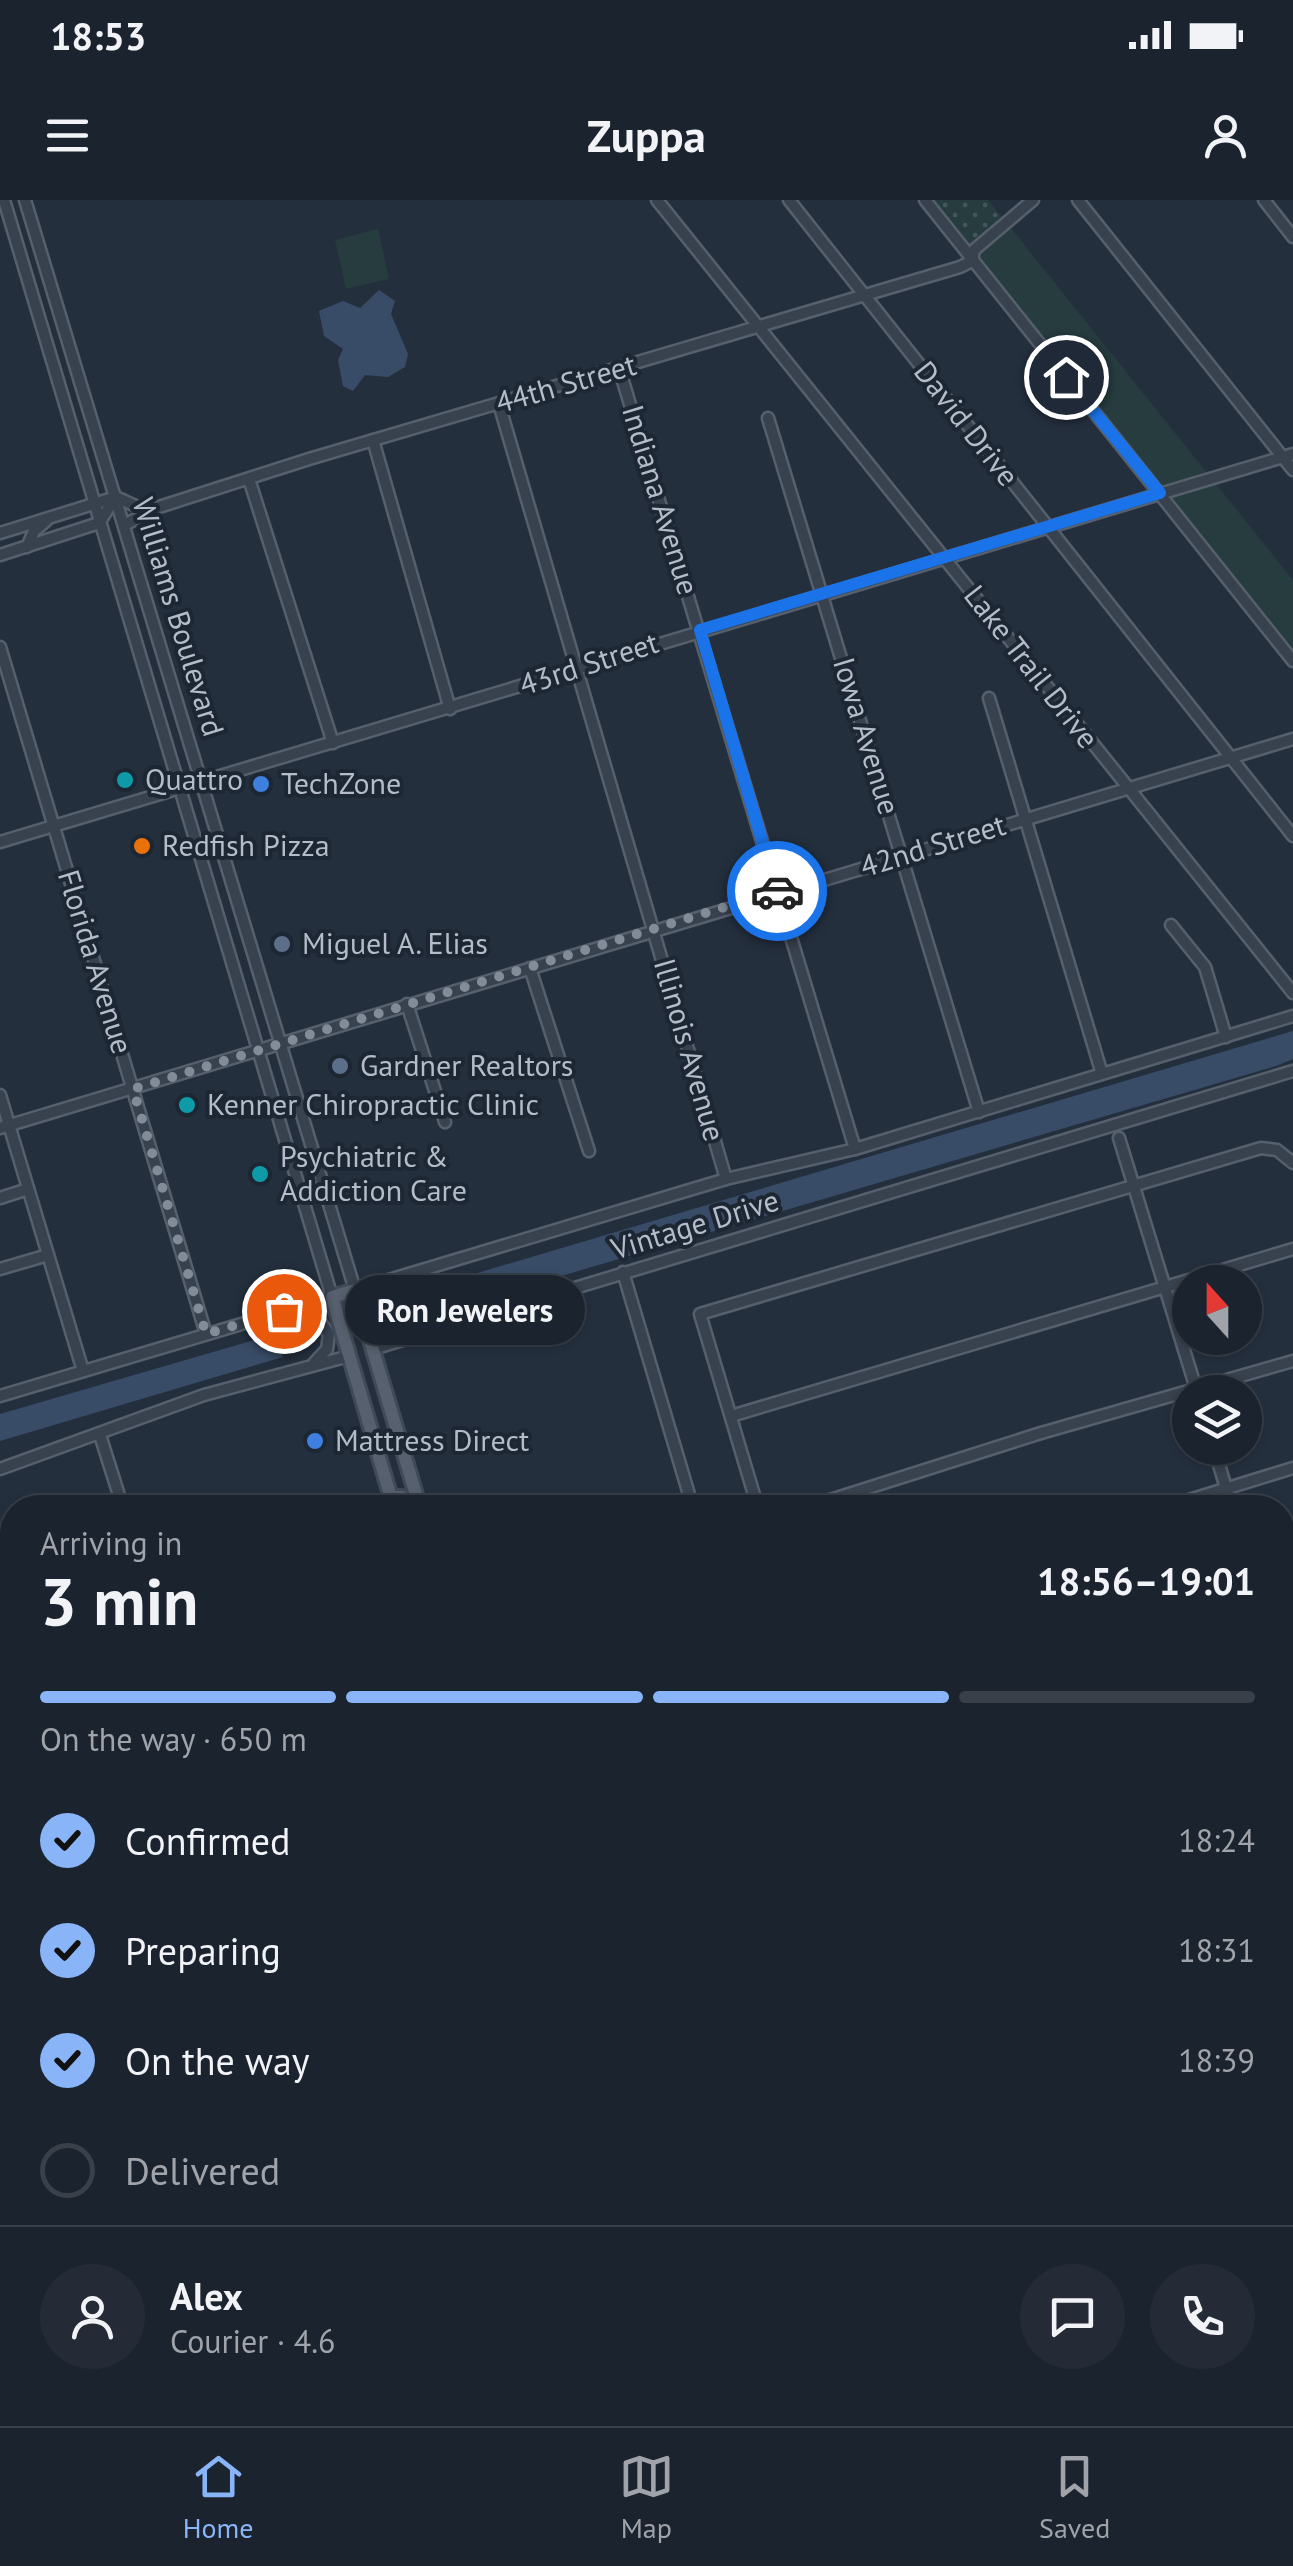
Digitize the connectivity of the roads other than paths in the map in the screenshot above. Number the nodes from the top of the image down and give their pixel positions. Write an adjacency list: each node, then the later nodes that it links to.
1 (4, 200): 12 (street, Williams Boulevard)
2 (26, 200): 10 (street, Williams Boulevard)
3 (658, 200): 16 (street, Lake Trail Drive)
4 (789, 200): 15 (street, David Drive)
5 (924, 200): 11 (street)
6 (1033, 200): 11 (street)
7 (1078, 200): 21 (street)
8 (1264, 200): 9 (street)
9 (1293, 237)
10 (42, 256): 12 (street); 13 (street, Williams Boulevard)
11 (972, 260): 15 (street, 44th Street); 24 (street)
12 (22, 262): 14 (street, Williams Boulevard)
13 (51, 284): 14 (street); 25 (street, Williams Boulevard)
14 (30, 290): 26 (street, Williams Boulevard)
15 (865, 295): 16 (street, 44th Street); 32 (street, David Drive)
16 (759, 326): 17 (street, 44th Street); 36 (street, Lake Trail Drive)
17 (619, 368): 18 (street, 44th Street); 38 (street, Indiana Avenue)
18 (499, 404): 20 (street, 44th Street); 41 (street, Illinois Avenue)
19 (768, 418): 37 (street, Iowa Avenue)
20 (372, 440): 23 (street, 44th Street); 43 (street)
21 (1288, 456): 22 (street); 24 (street, 43rd Street)
22 (1293, 470)
23 (249, 479): 27 (street, 44th Street); 45 (street)
24 (1160, 493): 32 (street, 43rd Street); 40 (street)
25 (116, 497): 26 (street); 27 (street); 28 (street); 31 (street, Williams Boulevard)
26 (93, 505): 28 (street); 29 (street); 30 (street, Williams Boulevard)
27 (159, 507): 31 (street, 44th Street)
28 (108, 513): 30 (street); 31 (street)
29 (57, 516): 33 (street); 34 (street)
30 (99, 523): 34 (street); 49 (street, Williams Boulevard)
31 (124, 525): 47 (street, Williams Boulevard)
32 (1046, 526): 36 (street, 43rd Street); 46 (street, David Drive)
33 (0, 532)
34 (26, 547): 35 (street)
35 (0, 555)
36 (944, 557): 37 (street, 43rd Street); 48 (street, Lake Trail Drive)
37 (822, 593): 38 (street, 43rd Street); 54 (street, Iowa Avenue)
38 (700, 630): 41 (street, 43rd Street); 55 (street, Indiana Avenue)
39 (0, 647): 51 (street, Florida Avenue)
40 (1293, 660)
41 (575, 668): 43 (street, 43rd Street); 57 (street, Illinois Avenue)
42 (990, 698): 50 (street)
43 (450, 709): 45 (street, 43rd Street)
44 (1293, 739): 46 (street, 42nd Street)
45 (333, 743): 47 (street, 43rd Street)
46 (1228, 759): 48 (street, 42nd Street); 52 (street, David Drive)
47 (202, 782): 49 (street, 43rd Street); 63 (street, Williams Boulevard)
48 (1128, 788): 50 (street, 42nd Street); 59 (street, Lake Trail Drive)
49 (178, 790): 51 (street, 43rd Street); 64 (street, Williams Boulevard)
50 (1026, 818): 54 (street, 42nd Street); 66 (street)
51 (55, 825): 53 (street, 43rd Street); 67 (street, Florida Avenue)
52 (1293, 836)
53 (0, 842)
54 (902, 855): 55 (street, 42nd Street); 69 (street, Iowa Avenue)
55 (778, 894): 57 (street, 42nd Street); 73 (street, Indiana Avenue)
56 (1171, 925): 62 (street)
57 (654, 932): 58 (street, 42nd Street); 76 (street, Illinois Avenue)
58 (530, 968): 60 (street, 42nd Street); 74 (street)
59 (1293, 993)
60 (407, 1004): 63 (street, 42nd Street); 70 (street)
61 (1293, 1016): 62 (street, Vintage Drive)
62 (1226, 1037): 66 (street, Vintage Drive)
63 (282, 1046): 64 (street, 42nd Street); 86 (street, Williams Boulevard)
64 (258, 1053): 67 (street, 42nd Street); 87 (street, Williams Boulevard)
65 (1293, 1071): 83 (street, Vintage Drive)
66 (1102, 1074): 69 (street, Vintage Drive)
67 (133, 1089): 71 (street, 42nd Street); 89 (street, Florida Avenue)
68 (0, 1095): 71 (street)
69 (979, 1112): 73 (street, Vintage Drive)
70 (445, 1122)
71 (5, 1127): 78 (street)
72 (1120, 1138): 77 (street)
73 (855, 1149): 76 (street, Vintage Drive)
74 (588, 1152)
75 (1293, 1163): 77 (street)
76 (726, 1179): 84 (street, Vintage Drive)
77 (1135, 1185): 85 (street); 100 (street)
78 (28, 1189): 79 (street); 81 (street)
79 (0, 1198)
80 (1293, 1249): 85 (street)
81 (48, 1255): 82 (street); 95 (street)
82 (0, 1269)
83 (623, 1272): 90 (street, Vintage Drive); 109 (street)
84 (403, 1276): 86 (street, Vintage Drive); 90 (street)
85 (1166, 1288): 96 (street); 100 (street)
86 (355, 1290): 87 (main road, Vintage Drive); 91 (main road, Williams Boulevard)
87 (332, 1297): 88 (street, Vintage Drive); 92 (main road, Williams Boulevard)
88 (284, 1311): 89 (street, Vintage Drive); 94 (street)
89 (206, 1334): 95 (street, Vintage Drive)
90 (416, 1335): 91 (street, Vintage Drive)
91 (373, 1349): 92 (main road, Vintage Drive); 108 (main road, Williams Boulevard)
92 (349, 1356): 94 (street, Vintage Drive); 107 (main road, Williams Boulevard)
93 (1293, 1361): 97 (street)
94 (309, 1367): 101 (street, Vintage Drive)
95 (83, 1371): 98 (street, Vintage Drive)
96 (1192, 1375)
97 (1248, 1375)
98 (0, 1396)
99 (1172, 1398): 111 (street)
100 (731, 1416): 110 (street)
101 (100, 1435): 104 (street, Vintage Drive); 106 (street)
102 (1220, 1465): 105 (street)
103 (1293, 1468): 105 (street)
104 (0, 1470)
105 (1227, 1487): 112 (street); 113 (street)
106 (119, 1495)
107 (391, 1495)
108 (416, 1495)
109 (689, 1495)
110 (754, 1495)
111 (849, 1495)
112 (1203, 1495)
113 (1229, 1495)

